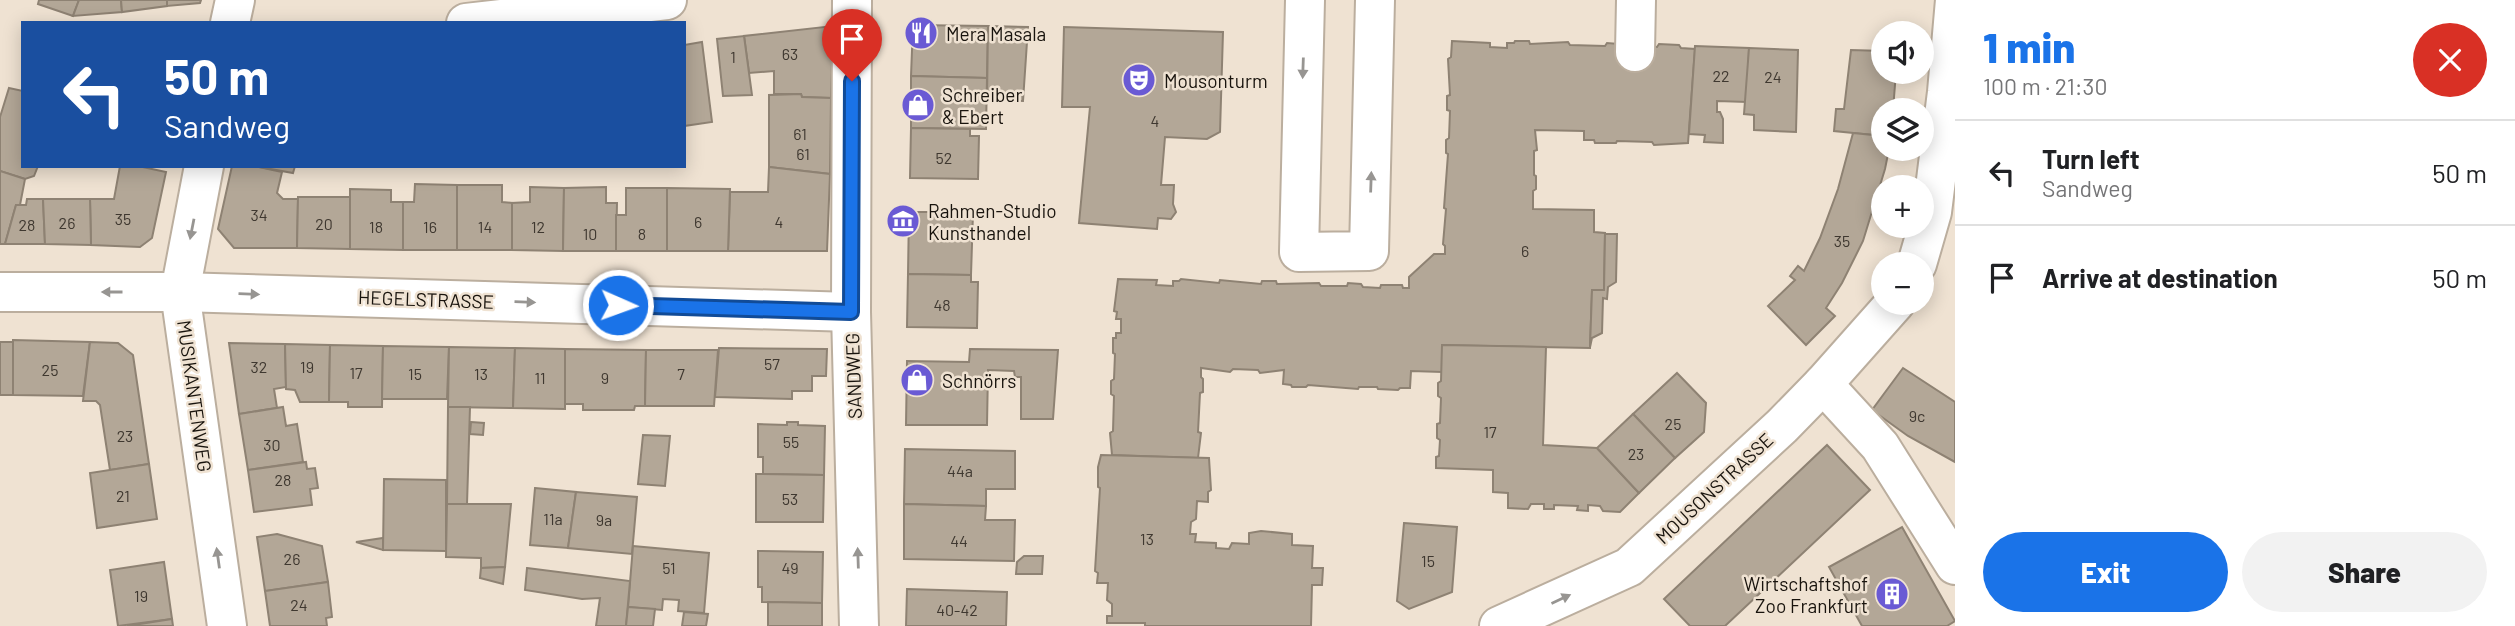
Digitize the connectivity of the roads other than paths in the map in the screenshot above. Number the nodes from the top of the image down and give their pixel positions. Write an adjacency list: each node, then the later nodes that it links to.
1 (235, 0): 8 (street)
2 (667, 0): 9 (street)
3 (852, 0): 15 (street, SANDWEG)
4 (1305, 0): 5 (street, one-way to 5)
5 (1375, 0)
6 (1636, 0): 10 (street)
7 (1955, 0): 12 (street)
8 (230, 21)
9 (483, 21)
10 (1636, 52)
11 (204, 168): 14 (street, MUSIKANTENWEG, one-way to 14)
12 (1920, 252)
13 (0, 292): 14 (street, HEGELSTRASSE, one-way to 13)
14 (180, 292): 15 (street, HEGELSTRASSE, one-way to 15); 19 (street, MUSIKANTENWEG, one-way to 14)
15 (851, 312): 20 (street, SANDWEG, one-way to 15)
16 (1884, 315): 17 (street, MOUSONSTRASSE)
17 (1823, 384): 18 (street); 21 (street, MOUSONSTRASSE, one-way to 17)
18 (1955, 565)
19 (227, 626)
20 (859, 626)
21 (1499, 626)

